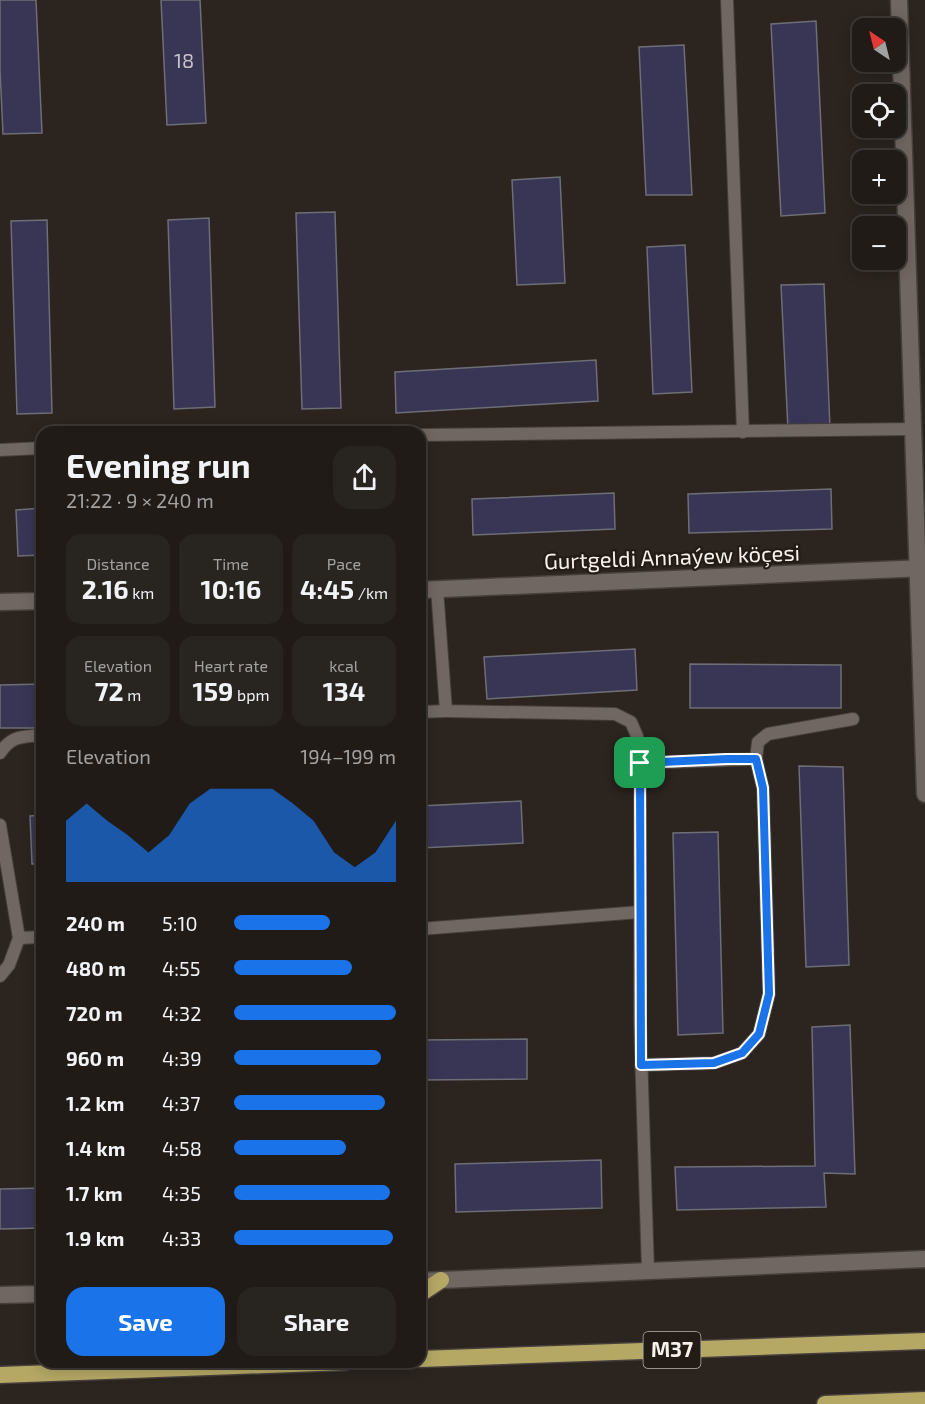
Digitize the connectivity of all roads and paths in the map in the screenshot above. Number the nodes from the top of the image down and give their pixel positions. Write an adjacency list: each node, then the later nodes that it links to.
1 (727, 0): 4 (lane)
2 (899, 0): 3 (street)
3 (913, 429): 4 (lane); 8 (street)
4 (743, 432): 5 (lane)
5 (426, 435)
6 (36, 448): 7 (lane)
7 (0, 450)
8 (921, 569): 9 (street, Gurtgeldi Annaýew köçesi); 20 (street)
9 (437, 589): 10 (street, Gurtgeldi Annaýew köçesi); 13 (lane)
10 (426, 590)
11 (36, 601): 12 (street)
12 (0, 602)
13 (446, 711): 14 (lane); 19 (lane)
14 (426, 712)
15 (853, 719): 18 (lane)
16 (36, 735): 17 (lane)
17 (0, 753)
18 (756, 759): 19 (lane); 28 (lane)
19 (640, 763): 23 (lane)
20 (925, 794)
21 (0, 825): 22 (lane)
22 (4, 880): 25 (lane)
23 (640, 912): 24 (lane); 28 (lane)
24 (426, 929)
25 (19, 938): 26 (lane); 27 (lane)
26 (36, 938)
27 (0, 976)
28 (641, 1065): 30 (lane)
29 (925, 1258): 30 (street)
30 (648, 1271): 31 (street)
31 (441, 1280): 32 (street); 33 (highway)
32 (426, 1281)
33 (426, 1290)
34 (36, 1294): 35 (street)
35 (0, 1295)
36 (925, 1341): 37 (highway, M37 / M37)
37 (426, 1359)
38 (173, 1368): 39 (highway)
39 (0, 1374)
40 (925, 1400): 41 (highway)
41 (825, 1404)

